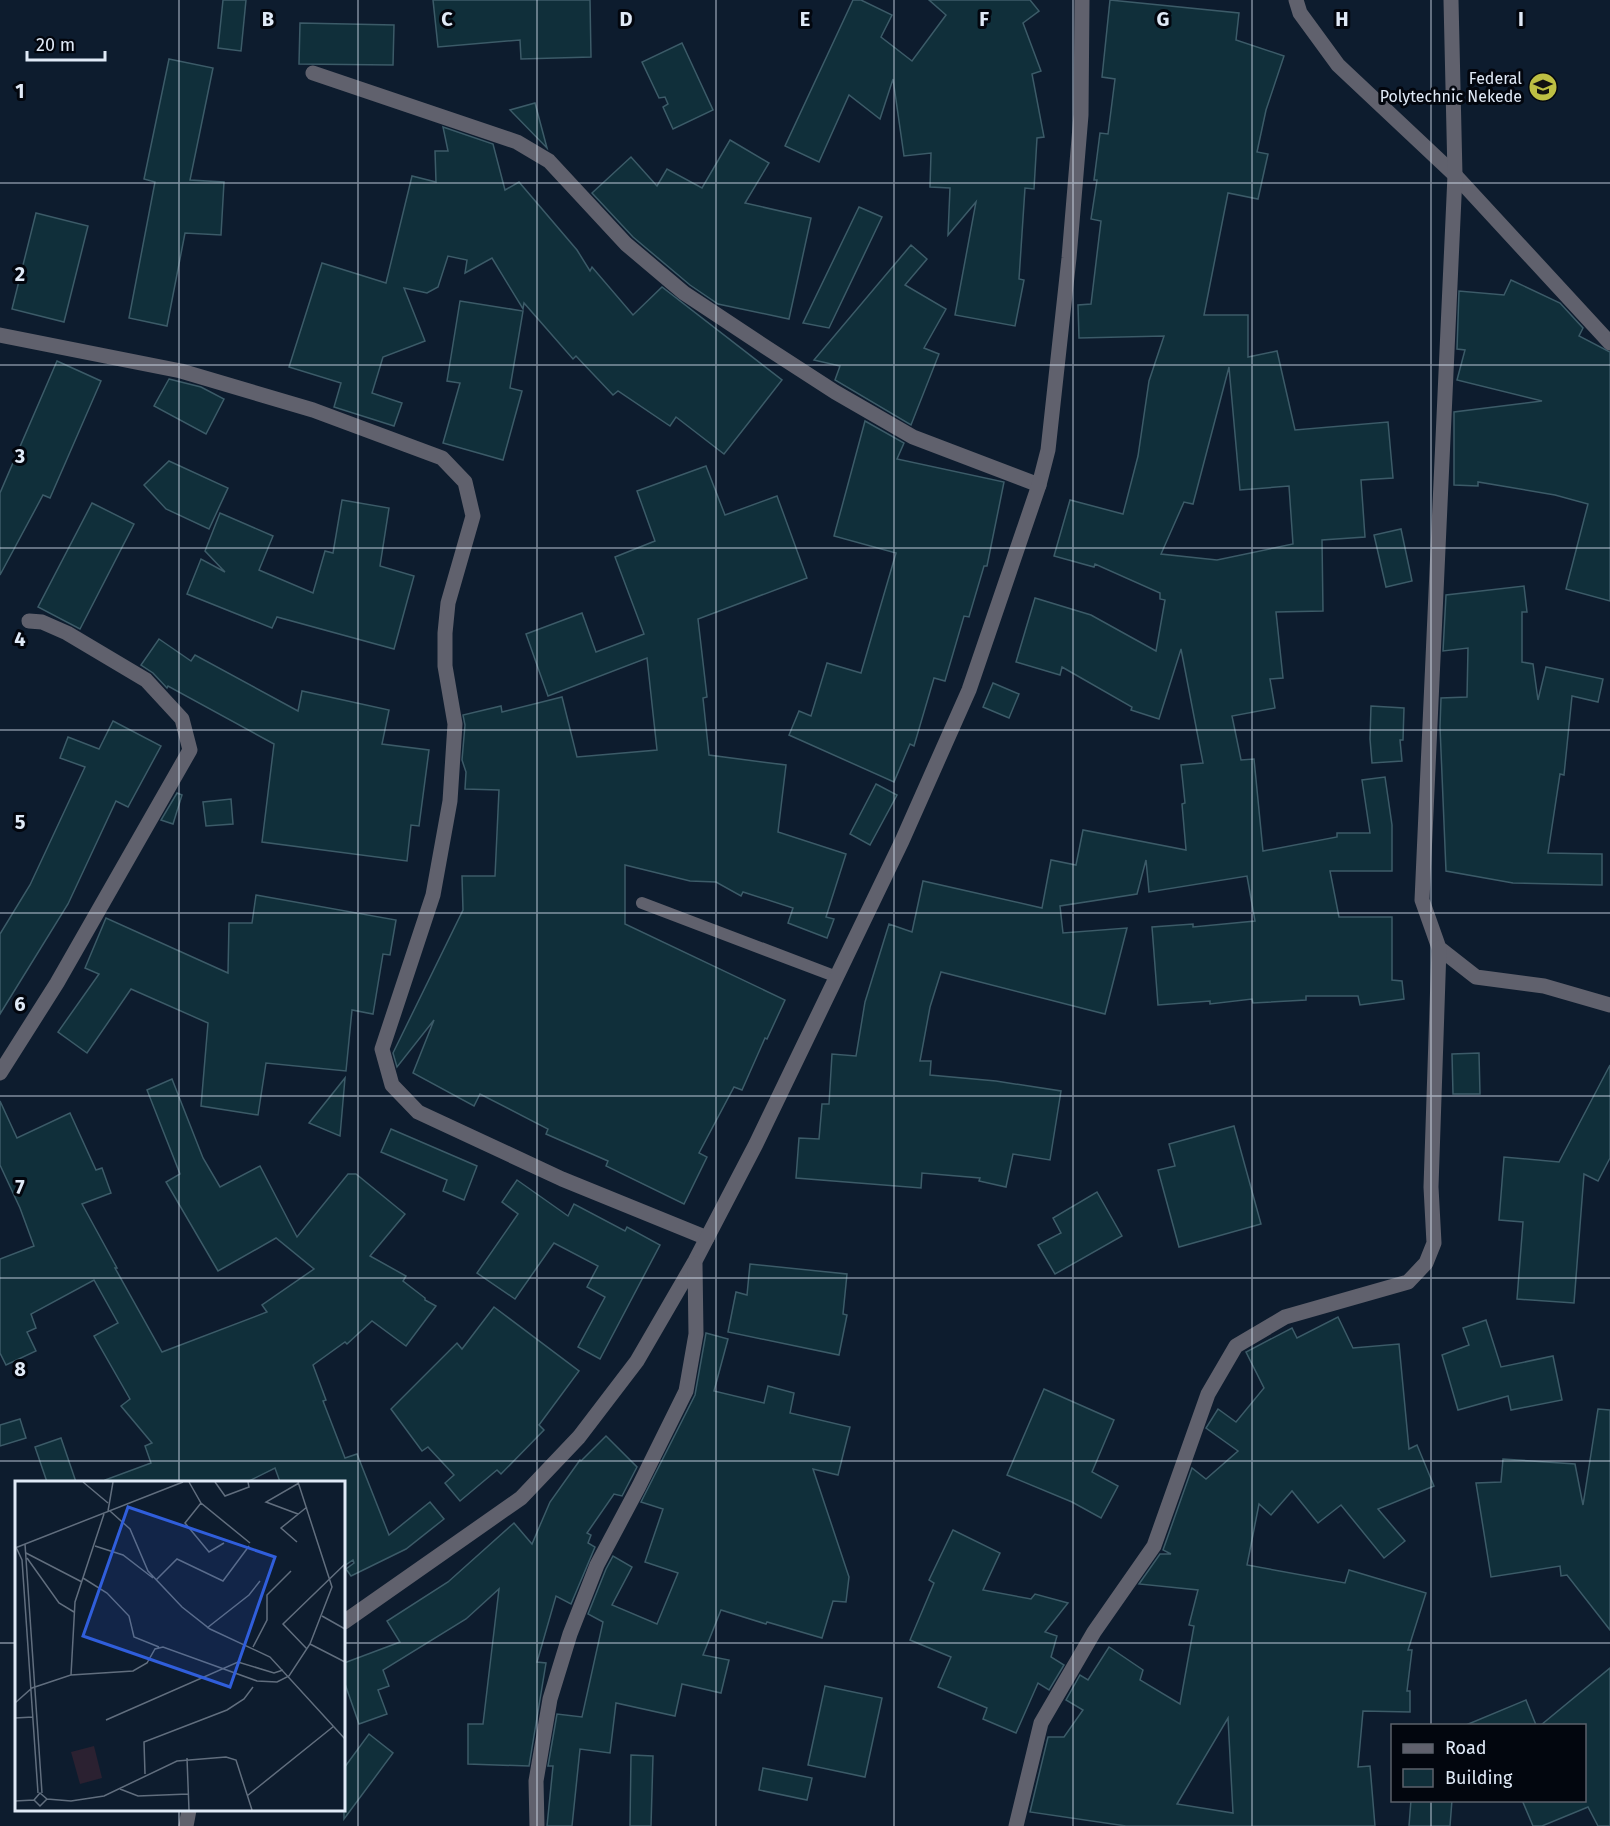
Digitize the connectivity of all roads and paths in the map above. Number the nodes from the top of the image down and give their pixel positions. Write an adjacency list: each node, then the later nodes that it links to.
1 (1082, 0): 8 (street)
2 (1296, 0): 5 (street)
3 (1451, 0): 5 (street)
4 (313, 73): 8 (street)
5 (1455, 176): 7 (street); 11 (street)
6 (0, 335): 15 (street)
7 (1610, 343)
8 (1039, 485): 12 (street)
9 (29, 621): 14 (street)
10 (642, 903): 12 (lane)
11 (1439, 948): 13 (street); 21 (street)
12 (837, 977): 15 (street)
13 (1610, 1005)
14 (0, 1073)
15 (707, 1238): 16 (street)
16 (694, 1262): 17 (street); 20 (street)
17 (345, 1621)
18 (189, 1811): 19 (street)
19 (186, 1826)
20 (537, 1826)
21 (1016, 1826)

